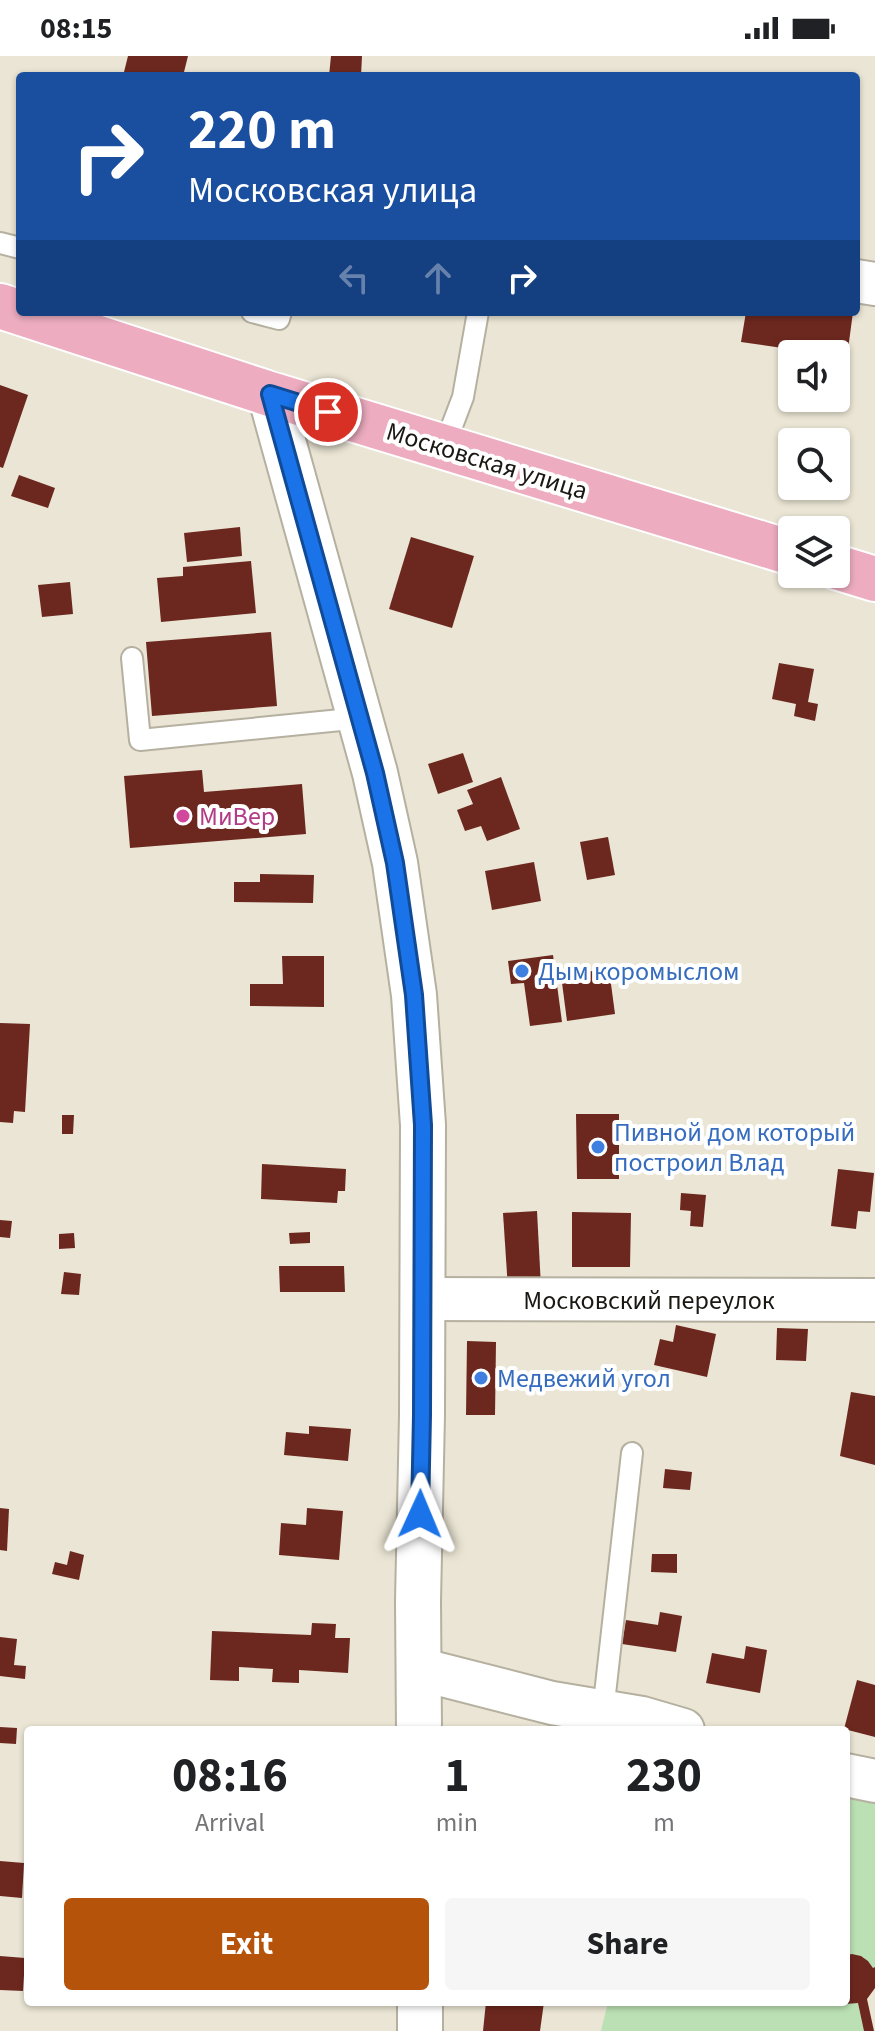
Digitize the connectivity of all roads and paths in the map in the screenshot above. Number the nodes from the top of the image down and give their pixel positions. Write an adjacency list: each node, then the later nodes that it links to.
1 (31, 316): 3 (main road, Московская улица)
2 (477, 316): 4 (lane)
3 (270, 394): 4 (main road, Московская улица); 9 (main road)
4 (444, 447): 5 (main road, Московская улица)
5 (778, 549)
6 (850, 571): 7 (main road)
7 (875, 579)
8 (132, 658): 9 (lane)
9 (361, 718): 10 (main road)
10 (422, 1299): 11 (street, Московский переулок); 13 (main road)
11 (875, 1300)
12 (632, 1453): 14 (lane)
13 (419, 1669): 14 (street); 15 (main road)
14 (603, 1712): 16 (street)
15 (419, 1726)
16 (669, 1726)
17 (850, 1776): 18 (street)
18 (875, 1781)
19 (420, 2006): 20 (main road)
20 (420, 2031)

